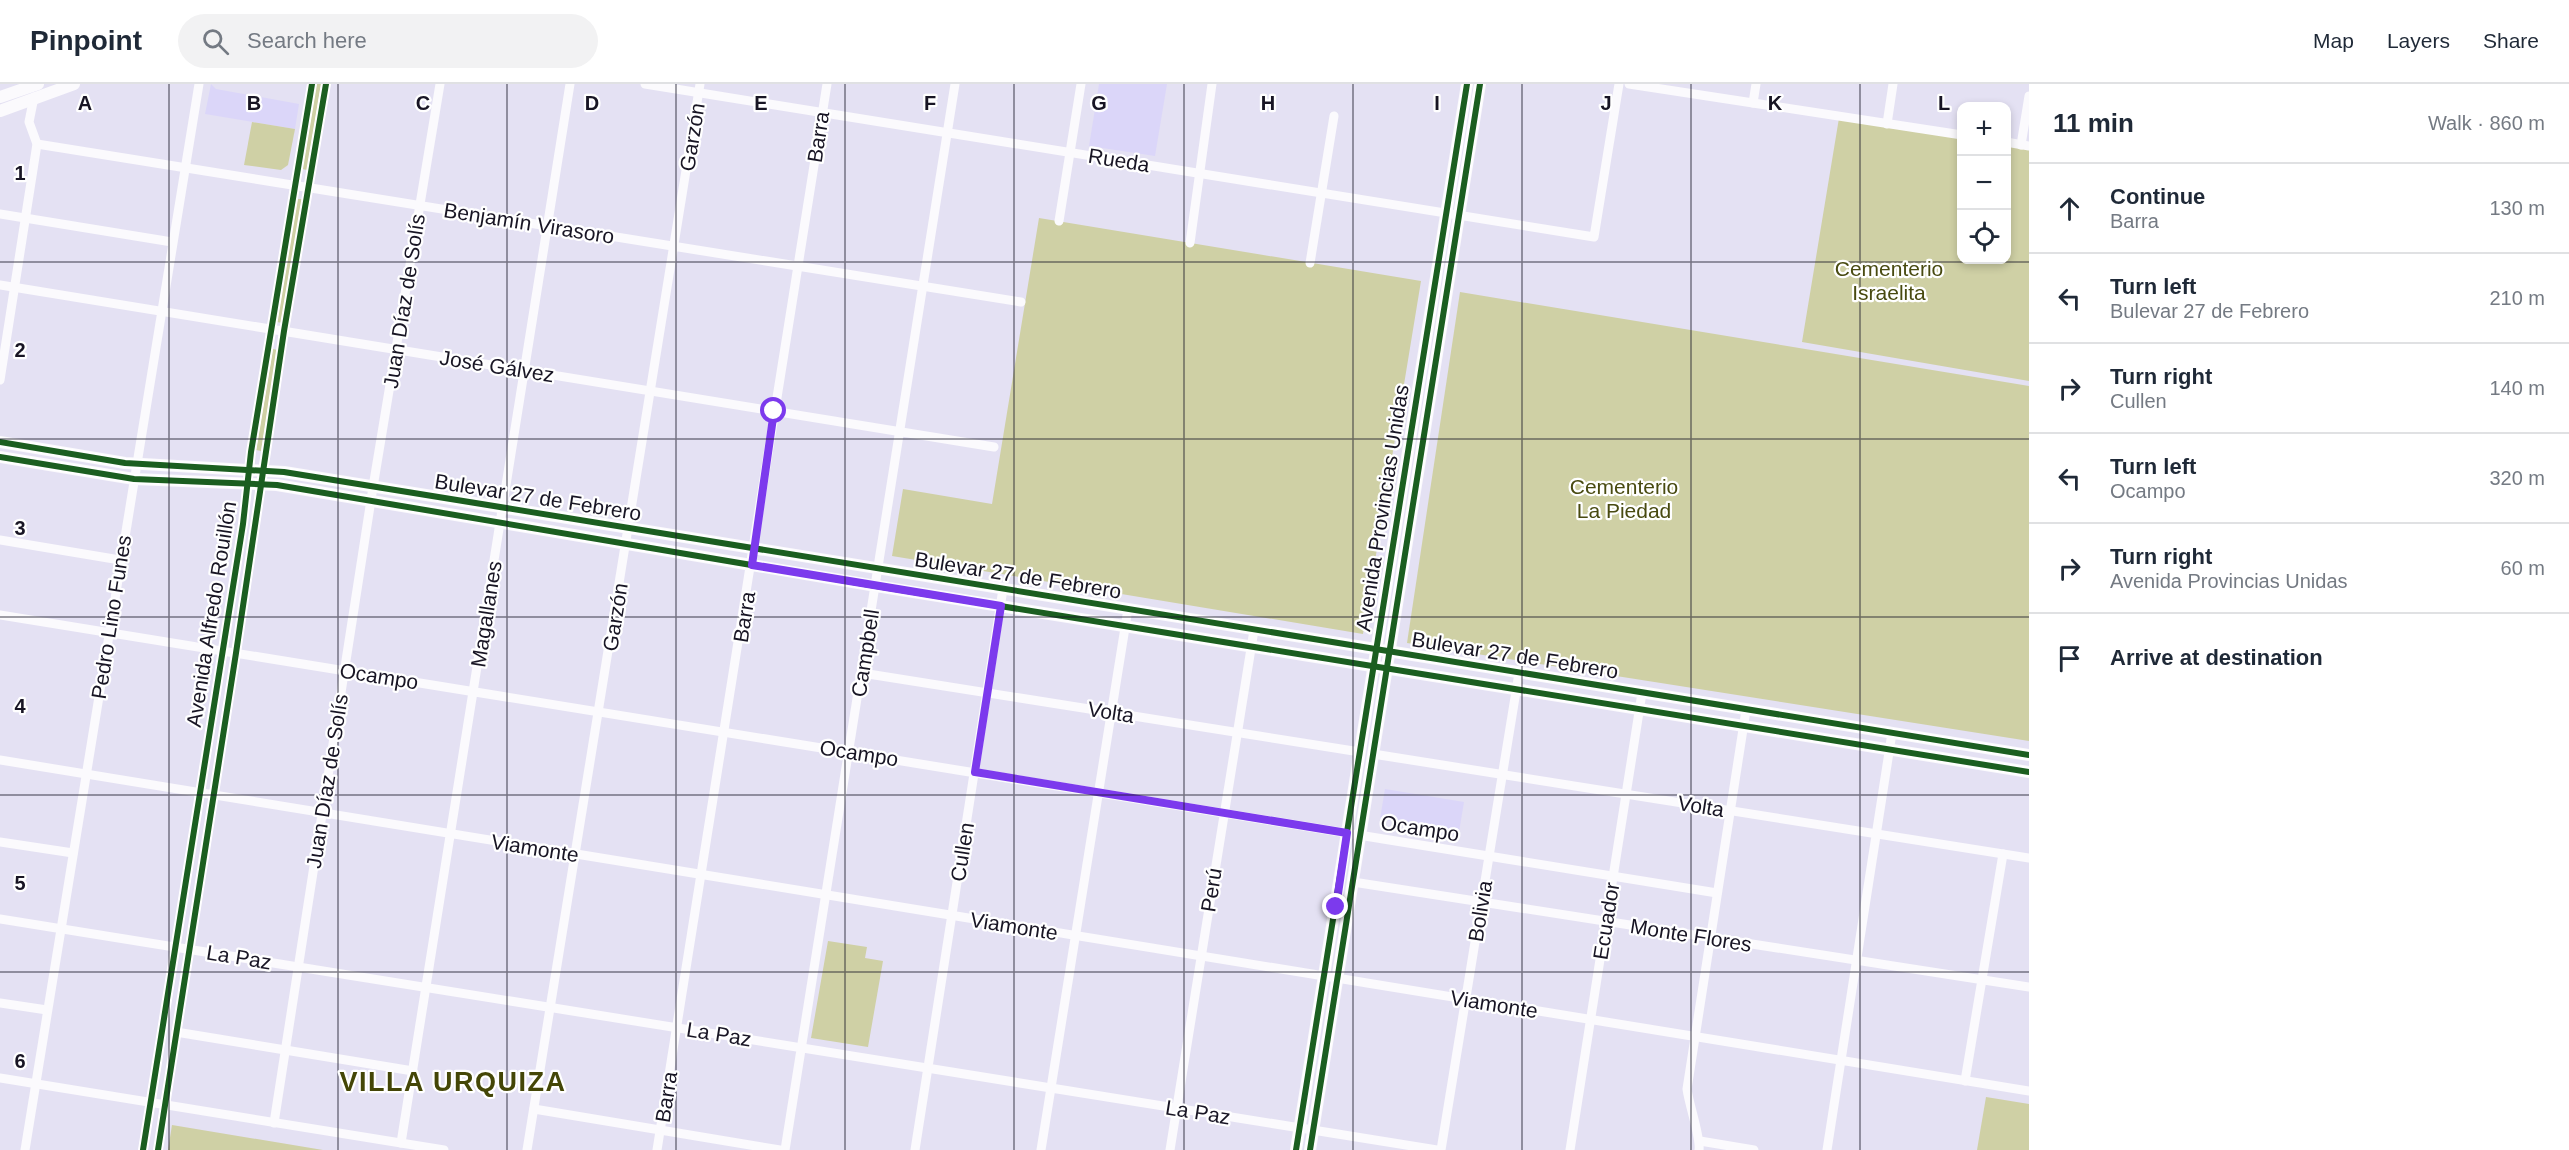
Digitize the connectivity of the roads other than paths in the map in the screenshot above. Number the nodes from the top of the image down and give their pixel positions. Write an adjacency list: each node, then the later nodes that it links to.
1 (39, 84): 21 (main road); 22 (street)
2 (74, 84): 22 (main road)
3 (199, 84): 33 (street, Pedro Lino Funes)
4 (312, 84): 35 (street, Avenida Alfredo Rouillón)
5 (326, 84): 36 (street, Avenida Alfredo Rouillón)
6 (440, 84): 38 (street, Juan Díaz de Solís)
7 (570, 84): 44 (street, Magallanes)
8 (645, 84): 19 (street, Rueda)
9 (827, 84): 25 (street, Barra)
10 (955, 84): 28 (street, Campbell)
11 (1081, 84): 32 (street)
12 (1212, 84): 34 (street)
13 (1467, 84): 39 (main road, Avenida Provincias Unidas)
14 (1480, 84): 41 (main road, Avenida Provincias Unidas)
15 (1619, 84): 41 (street, Rueda)
16 (1629, 84): 23 (street)
17 (1756, 84): 23 (street)
18 (1893, 84): 27 (street)
19 (699, 88): 25 (street, Rueda); 47 (street, Garzón)
20 (2029, 96): 31 (street)
21 (0, 98)
22 (32, 99): 24 (main road); 30 (street)
23 (1753, 103): 27 (street)
24 (0, 111)
25 (822, 113): 28 (street, Rueda); 49 (street, Barra)
26 (1334, 116): 37 (street)
27 (1887, 124): 29 (street)
28 (948, 133): 32 (street, Rueda); 51 (street, Campbell)
29 (1957, 134)
30 (37, 144): 33 (street, Benjamín Virasoro); 42 (street)
31 (2025, 145)
32 (1069, 152): 34 (street, Rueda); 43 (street)
33 (184, 168): 35 (street, Benjamín Virasoro); 45 (street, Pedro Lino Funes)
34 (1199, 173): 37 (street, Rueda); 46 (street)
35 (295, 185): 36 (street, Benjamín Virasoro); 55 (street, Avenida Alfredo Rouillón)
36 (308, 188): 38 (street, Benjamín Virasoro); 56 (street, Avenida Alfredo Rouillón)
37 (1322, 193): 39 (street, Rueda); 48 (street)
38 (420, 205): 44 (street, Benjamín Virasoro); 57 (street, Juan Díaz de Solís)
39 (1445, 213): 41 (street, Rueda); 93 (main road, Avenida Provincias Unidas)
40 (0, 214): 42 (street)
41 (1458, 215): 93 (main road, Avenida Provincias Unidas)
42 (26, 218): 45 (street); 52 (street)
43 (1059, 221)
44 (547, 226): 47 (street, Benjamín Virasoro); 58 (street, Magallanes)
45 (172, 242): 54 (street, Pedro Lino Funes)
46 (1190, 243)
47 (674, 246): 49 (street, Benjamín Virasoro); 60 (street, Garzón)
48 (1310, 263)
49 (798, 266): 51 (street, Benjamín Virasoro); 61 (street, Barra)
50 (0, 285): 52 (street, José Gálvez)
51 (924, 286): 53 (street, Benjamín Virasoro); 62 (street, Campbell)
52 (15, 288): 54 (street, José Gálvez); 59 (street)
53 (1021, 302)
54 (161, 311): 55 (street, José Gálvez); 66 (street, Pedro Lino Funes)
55 (271, 329): 56 (street, José Gálvez); 67 (street, Avenida Alfredo Rouillón)
56 (284, 332): 57 (street, José Gálvez); 68 (street, Avenida Alfredo Rouillón)
57 (396, 350): 58 (street, José Gálvez); 72 (street, Juan Díaz de Solís)
58 (524, 371): 60 (street, José Gálvez); 74 (street, Magallanes)
59 (0, 380)
60 (651, 391): 61 (street, José Gálvez); 76 (street, Garzón)
61 (774, 411): 62 (street, José Gálvez); 79 (street, Barra)
62 (900, 432): 64 (street, José Gálvez); 82 (street, Campbell)
63 (0, 442): 66 (main road, Bulevar 27 de Febrero)
64 (994, 447)
65 (0, 457): 69 (main road, Bulevar 27 de Febrero)
66 (136, 464): 67 (main road, Bulevar 27 de Febrero); 69 (street, Pedro Lino Funes)
67 (249, 469): 68 (main road, Bulevar 27 de Febrero); 70 (street, Avenida Alfredo Rouillón)
68 (264, 470): 71 (street, Avenida Alfredo Rouillón); 72 (main road, Bulevar 27 de Febrero)
69 (134, 479): 70 (main road, Bulevar 27 de Febrero); 80 (street, Pedro Lino Funes)
70 (248, 483): 71 (main road, Bulevar 27 de Febrero); 92 (street, Avenida Alfredo Rouillón)
71 (262, 484): 73 (main road, Bulevar 27 de Febrero); 94 (street, Avenida Alfredo Rouillón)
72 (373, 487): 73 (street, Juan Díaz de Solís); 74 (main road, Bulevar 27 de Febrero)
73 (370, 502): 75 (main road, Bulevar 27 de Febrero); 96 (street, Juan Díaz de Solís)
74 (502, 508): 75 (street, Magallanes); 76 (main road, Bulevar 27 de Febrero)
75 (500, 524): 78 (main road, Bulevar 27 de Febrero); 100 (street, Magallanes)
76 (630, 529): 78 (street, Garzón); 79 (main road, Bulevar 27 de Febrero)
77 (0, 540): 80 (street)
78 (627, 544): 81 (main road, Bulevar 27 de Febrero); 105 (street, Garzón)
79 (755, 549): 81 (street, Barra); 82 (main road, Bulevar 27 de Febrero)
80 (120, 560): 90 (street, Pedro Lino Funes)
81 (752, 565): 83 (main road, Bulevar 27 de Febrero); 108 (street, Barra)
82 (879, 570): 83 (street, Campbell); 84 (main road, Bulevar 27 de Febrero)
83 (876, 586): 85 (main road, Bulevar 27 de Febrero); 97 (street, Campbell)
84 (1003, 589): 85 (street, Cullen); 86 (main road, Bulevar 27 de Febrero)
85 (1001, 606): 88 (main road, Bulevar 27 de Febrero); 101 (street, Cullen)
86 (1128, 609): 88 (street); 89 (main road, Bulevar 27 de Febrero)
87 (0, 615): 90 (street, Ocampo)
88 (1125, 626): 91 (main road, Bulevar 27 de Febrero); 106 (street)
89 (1254, 630): 91 (street, Perú); 93 (main road, Bulevar 27 de Febrero)
90 (108, 632): 92 (street, Ocampo); 118 (street, Pedro Lino Funes)
91 (1251, 647): 95 (main road, Bulevar 27 de Febrero); 109 (street, Perú)
92 (223, 651): 94 (street, Ocampo); 121 (street, Avenida Alfredo Rouillón)
93 (1383, 651): 95 (main road, Avenida Provincias Unidas); 98 (main road, Bulevar 27 de Febrero)
94 (236, 653): 96 (street, Ocampo); 122 (street, Avenida Alfredo Rouillón)
95 (1380, 668): 99 (main road, Bulevar 27 de Febrero); 113 (main road, Avenida Provincias Unidas)
96 (344, 670): 100 (street, Ocampo); 125 (street, Juan Díaz de Solís)
97 (862, 673): 101 (street, Volta); 112 (street, Campbell)
98 (1519, 673): 99 (street, Bolivia); 102 (main road, Bulevar 27 de Febrero)
99 (1516, 690): 103 (main road, Bulevar 27 de Febrero); 119 (street, Bolivia)
100 (473, 691): 105 (street, Ocampo); 128 (street, Magallanes)
101 (987, 692): 106 (street, Volta); 116 (street, Cullen)
102 (1642, 693): 103 (street, Ecuador); 104 (main road, Bulevar 27 de Febrero)
103 (1640, 710): 107 (main road, Bulevar 27 de Febrero); 123 (street, Ecuador)
104 (1746, 710): 107 (street); 110 (main road, Bulevar 27 de Febrero)
105 (599, 711): 108 (street, Ocampo); 133 (street, Garzón)
106 (1112, 712): 109 (street, Volta); 120 (street)
107 (1743, 727): 111 (main road, Bulevar 27 de Febrero); 124 (street)
108 (725, 732): 112 (street, Ocampo); 137 (street, Barra)
109 (1237, 732): 113 (street, Volta); 126 (street, Perú)
110 (1892, 733): 111 (street); 114 (main road, Bulevar 27 de Febrero)
111 (1890, 750): 117 (main road, Bulevar 27 de Febrero); 130 (street)
112 (849, 752): 116 (street, Ocampo); 141 (street, Campbell)
113 (1367, 753): 119 (street, Volta); 127 (main road, Avenida Provincias Unidas); 129 (main road, Avenida Provincias Unidas)
114 (2029, 755)
115 (0, 760): 118 (street, Viamonte)
116 (975, 772): 120 (street, Ocampo); 143 (street, Cullen)
117 (2029, 772)
118 (85, 774): 121 (street, Viamonte); 132 (street, Pedro Lino Funes)
119 (1502, 774): 123 (street, Volta); 135 (street, Bolivia)
120 (1099, 792): 126 (street, Ocampo); 147 (street)
121 (199, 793): 122 (street, Viamonte); 149 (street, Avenida Alfredo Rouillón)
122 (213, 795): 125 (street, Viamonte); 150 (street, Avenida Alfredo Rouillón)
123 (1626, 795): 124 (street, Volta); 138 (street, Ecuador)
124 (1730, 811): 130 (street, Volta); 140 (street)
125 (322, 813): 128 (street, Viamonte); 153 (street, Juan Díaz de Solís)
126 (1224, 813): 127 (street, Ocampo); 151 (street, Perú)
127 (1347, 833): 129 (street, Ocampo); 154 (main road, Avenida Provincias Unidas)
128 (450, 834): 133 (street, Viamonte); 158 (street, Magallanes)
129 (1360, 835): 135 (street, Ocampo); 139 (main road, Avenida Provincias Unidas)
130 (1876, 835): 134 (street, Volta); 152 (street)
131 (0, 842): 132 (street)
132 (72, 853): 146 (street, Pedro Lino Funes)
133 (576, 854): 137 (street, Viamonte); 161 (street, Garzón)
134 (2002, 854): 136 (street, Volta); 156 (street)
135 (1489, 856): 138 (street, Ocampo); 142 (street, Bolivia)
136 (2029, 858)
137 (702, 875): 141 (street, Viamonte); 164 (street, Barra)
138 (1613, 876): 140 (street, Ocampo); 145 (street, Ecuador)
139 (1353, 882): 142 (street, Monte Flores); 155 (main road, Avenida Provincias Unidas)
140 (1717, 894): 148 (street)
141 (826, 895): 143 (street, Viamonte); 167 (street, Campbell)
142 (1482, 902): 145 (street, Monte Flores); 159 (street, Bolivia)
143 (952, 916): 147 (street, Viamonte); 170 (street, Cullen)
144 (0, 919): 146 (street, La Paz)
145 (1606, 922): 148 (street, Monte Flores); 163 (street, Ecuador)
146 (60, 929): 149 (street, La Paz); 162 (street, Pedro Lino Funes)
147 (1076, 936): 151 (street, Viamonte); 175 (street)
148 (1710, 938): 152 (street, Monte Flores); 166 (street)
149 (174, 947): 150 (street, La Paz); 177 (street, Avenida Alfredo Rouillón)
150 (189, 949): 153 (street, La Paz); 165 (street, Avenida Alfredo Rouillón)
151 (1200, 956): 154 (street, Viamonte); 178 (street, Perú)
152 (1857, 961): 156 (street, Monte Flores); 169 (street)
153 (298, 967): 158 (street, La Paz); 168 (street, Juan Díaz de Solís)
154 (1324, 977): 155 (street, Viamonte); 181 (main road, Avenida Provincias Unidas)
155 (1338, 979): 159 (street, Viamonte); 183 (main road, Avenida Provincias Unidas)
156 (1981, 980): 157 (street, Monte Flores); 173 (street)
157 (2029, 987)
158 (426, 988): 161 (street, La Paz); 171 (street, Magallanes)
159 (1466, 1000): 163 (street, Viamonte); 199 (street, Bolivia)
160 (0, 1003): 162 (street)
161 (550, 1008): 164 (street, La Paz); 179 (street, Garzón)
162 (47, 1010): 174 (street, Pedro Lino Funes)
163 (1591, 1020): 166 (street, Viamonte); 200 (street, Ecuador)
164 (677, 1028): 167 (street, La Paz); 182 (street, Barra)
165 (176, 1032): 168 (street); 177 (street, Avenida Alfredo Rouillón)
166 (1695, 1037): 169 (street, Viamonte); 185 (street)
167 (802, 1047): 170 (street, La Paz); 193 (street, Campbell)
168 (285, 1050): 171 (street); 180 (street, Juan Díaz de Solís)
169 (1841, 1061): 173 (street, Viamonte); 202 (street)
170 (928, 1068): 175 (street, La Paz); 194 (street, Cullen)
171 (413, 1071): 184 (street, Magallanes)
172 (0, 1078): 174 (street)
173 (1965, 1081): 176 (street, Viamonte)
174 (35, 1084): 177 (street); 186 (street, Pedro Lino Funes)
175 (1051, 1088): 178 (street, La Paz); 195 (street)
176 (2029, 1091)
177 (157, 1104): 180 (street); 187 (street, Avenida Alfredo Rouillón); 188 (street, Avenida Alfredo Rouillón)
178 (1175, 1108): 181 (street, La Paz); 196 (street, Perú)
179 (534, 1109): 182 (street); 190 (street, Garzón)
180 (274, 1123): 184 (street)
181 (1299, 1128): 183 (street, La Paz); 197 (main road, Avenida Provincias Unidas)
182 (660, 1130): 191 (street, Barra); 192 (street)
183 (1314, 1130): 198 (main road, Avenida Provincias Unidas); 199 (street, La Paz)
184 (401, 1143): 189 (street)
185 (1700, 1146): 201 (street)
186 (25, 1150)
187 (143, 1150)
188 (158, 1150)
189 (444, 1150)
190 (527, 1150)
191 (657, 1150)
192 (780, 1150)
193 (785, 1150)
194 (915, 1150)
195 (1041, 1150)
196 (1170, 1150)
197 (1296, 1150)
198 (1311, 1150)
199 (1439, 1150)
200 (1570, 1150)
201 (1754, 1150)
202 (1827, 1150)

